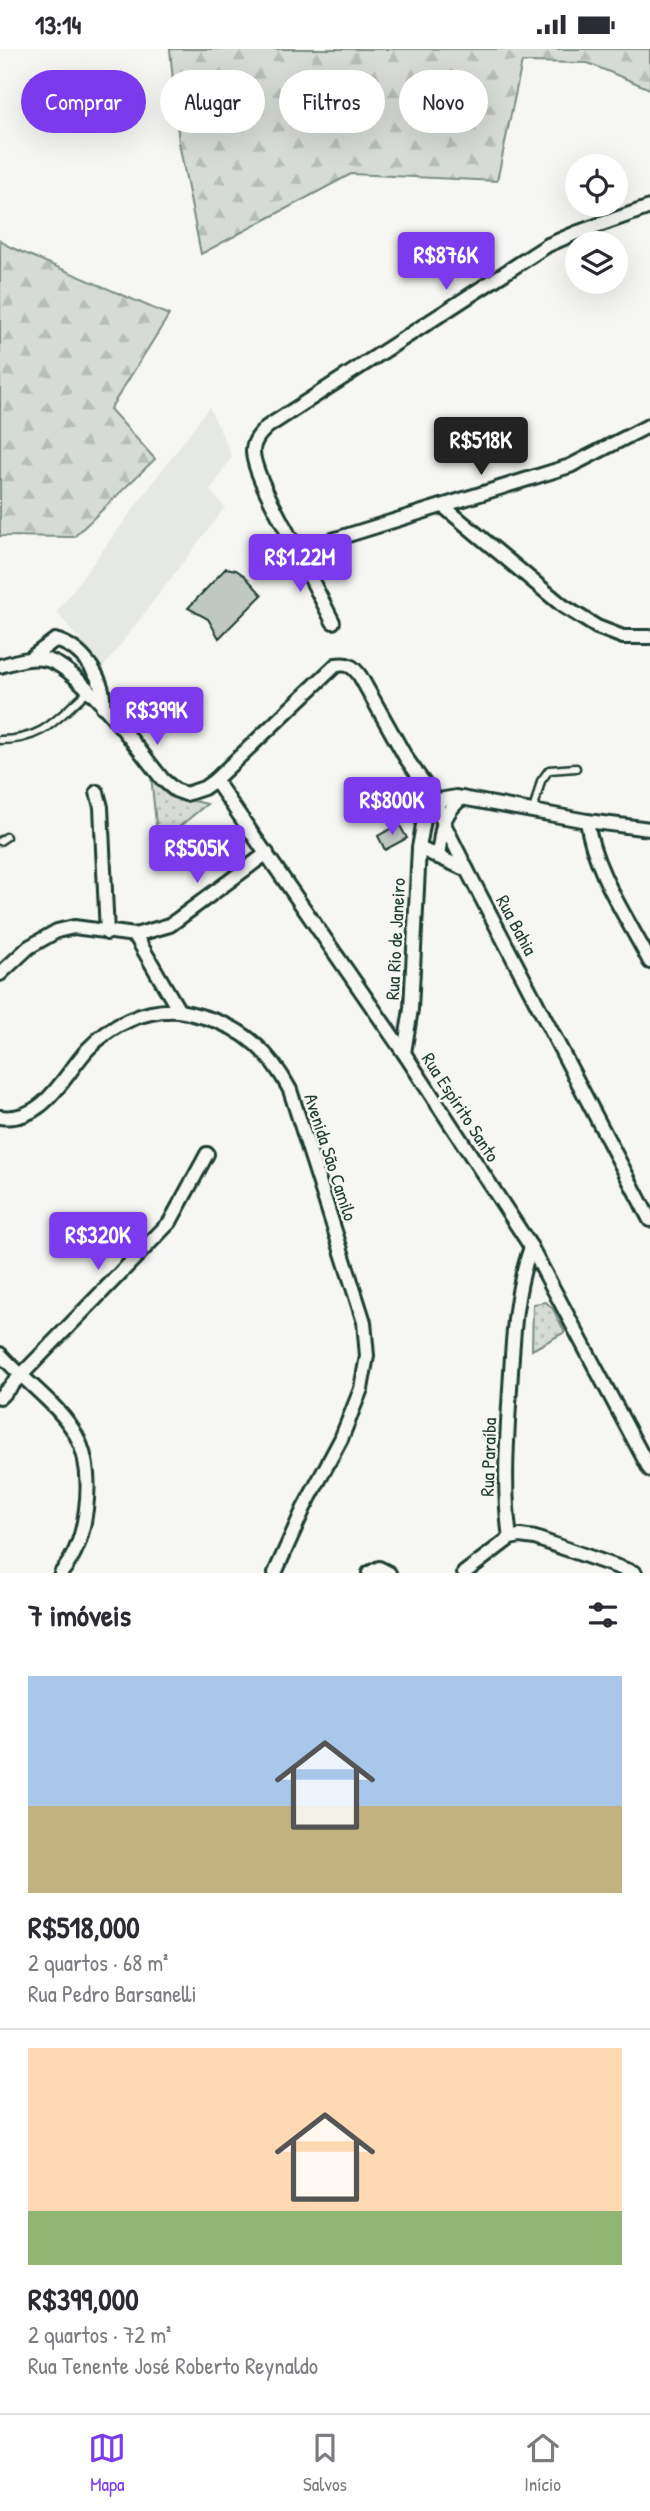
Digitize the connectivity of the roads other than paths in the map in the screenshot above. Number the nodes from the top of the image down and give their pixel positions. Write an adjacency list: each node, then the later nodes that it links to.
1 (650, 207): 4 (street)
2 (650, 425): 3 (street)
3 (443, 506): 4 (street); 6 (street)
4 (297, 551): 5 (street)
5 (333, 622)
6 (648, 638)
7 (28, 659): 8 (street); 9 (street); 10 (street)
8 (0, 666)
9 (88, 691): 10 (street); 11 (lane)
10 (103, 707): 13 (street)
11 (0, 740)
12 (576, 768): 17 (lane)
13 (215, 781): 16 (street, Rua Bahia); 22 (street, Rua Espírito Santo)
14 (97, 792): 25 (street)
15 (462, 798): 16 (street); 17 (street); 19 (street)
16 (436, 800): 19 (street, Rua Bahia); 21 (street, Rua Rio de Janeiro)
17 (533, 811): 18 (street)
18 (587, 821): 20 (street); 27 (street)
19 (443, 822): 23 (street); 24 (street, Rua Bahia)
20 (650, 829)
21 (418, 848): 23 (street); 30 (street, Rua Rio de Janeiro)
22 (267, 853): 26 (street); 30 (street, Rua Espírito Santo)
23 (438, 857): 24 (street)
24 (467, 870): 33 (street, Rua Bahia)
25 (107, 933): 26 (street); 28 (street)
26 (135, 935): 29 (street)
27 (650, 962)
28 (0, 974)
29 (179, 1011): 31 (street, Avenida São Camilo); 41 (street, Avenida São Camilo)
30 (404, 1053): 34 (street, Rua Espírito Santo)
31 (0, 1117)
32 (207, 1154): 36 (street)
33 (650, 1220)
34 (531, 1247): 38 (street, Rua Espírito Santo); 39 (street, Rua Paraíba)
35 (0, 1354): 36 (street)
36 (20, 1376): 37 (street); 40 (street)
37 (0, 1397)
38 (650, 1469)
39 (510, 1538): 44 (street); 45 (street)
40 (61, 1573)
41 (275, 1573)
42 (369, 1573): 43 (street)
43 (389, 1573)
44 (464, 1573)
45 (635, 1573)

